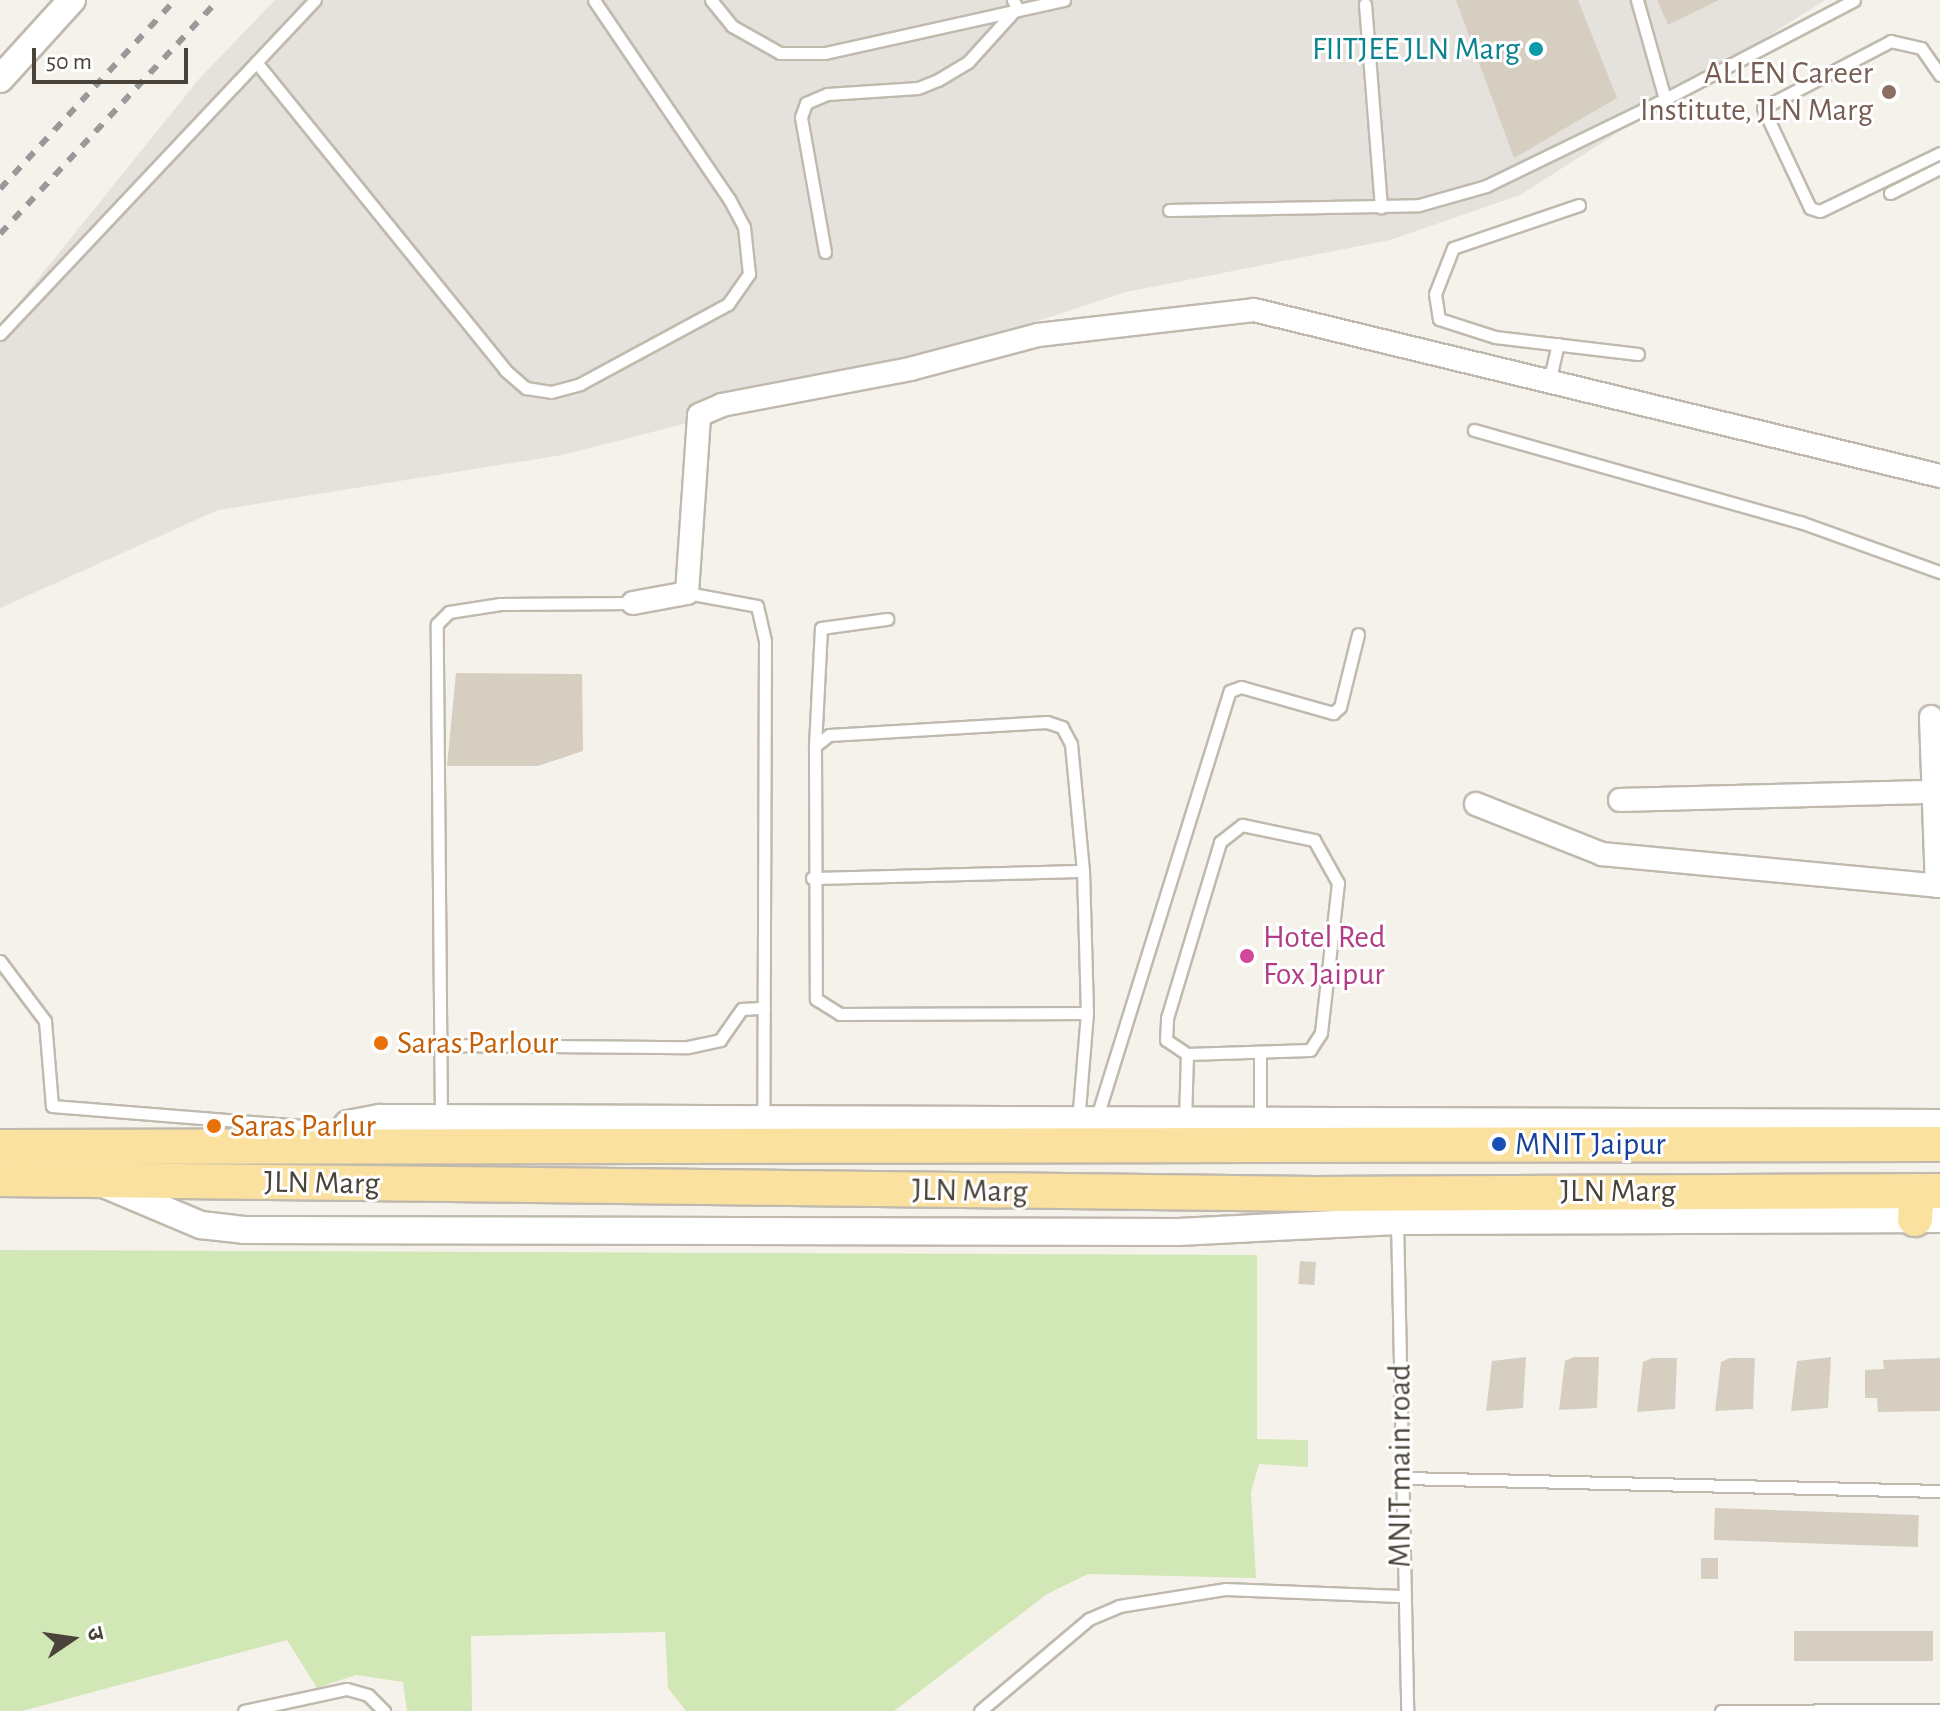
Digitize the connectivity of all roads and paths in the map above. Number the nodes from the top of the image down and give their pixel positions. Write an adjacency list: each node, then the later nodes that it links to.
1 (72, 0): 12 (street)
2 (315, 0): 10 (lane)
3 (594, 0): 10 (lane)
4 (711, 0): 8 (lane)
5 (1064, 0): 8 (lane)
6 (1637, 0): 13 (lane)
7 (1854, 0): 13 (lane)
8 (1015, 4): 20 (lane)
9 (1365, 4): 18 (lane)
10 (256, 62): 21 (lane)
11 (1940, 75): 14 (lane)
12 (0, 79)
13 (1665, 99): 18 (lane)
14 (1940, 153)
15 (1940, 168): 16 (lane)
16 (1890, 193)
17 (1579, 205): 22 (lane)
18 (1381, 207): 19 (lane)
19 (1169, 210)
20 (825, 252)
21 (0, 334)
22 (1558, 344): 23 (lane); 24 (lane)
23 (1638, 354)
24 (1550, 378): 26 (street); 28 (street)
25 (1474, 430): 27 (lane)
26 (1940, 476)
27 (1940, 572)
28 (687, 593): 29 (street); 41 (lane)
29 (633, 603): 43 (lane)
30 (887, 619): 33 (lane)
31 (1358, 634): 50 (lane)
32 (1931, 717): 34 (street)
33 (815, 746): 37 (lane); 38 (lane)
34 (1934, 792): 35 (street); 39 (street)
35 (1620, 800)
36 (1476, 804): 39 (street)
37 (1083, 871): 38 (lane); 42 (lane)
38 (812, 878): 42 (lane)
39 (1939, 886)
40 (0, 961): 54 (lane)
41 (764, 1008): 43 (lane); 52 (lane)
42 (1087, 1013): 50 (lane)
43 (437, 1045): 51 (lane)
44 (1260, 1053): 45 (lane); 45 (lane); 48 (lane)
45 (1187, 1054): 47 (lane)
46 (1798, 1122): 49 (street); 53 (street); 55 (main road)
47 (1185, 1123): 48 (street); 50 (street)
48 (1260, 1123): 53 (street)
49 (1940, 1123)
50 (1084, 1132): 52 (main road, JLN Marg); 53 (main road, JLN Marg)
51 (440, 1133): 52 (main road, JLN Marg); 54 (main road, JLN Marg)
52 (763, 1134)
53 (1397, 1134): 55 (main road, JLN Marg)
54 (333, 1139): 57 (main road, JLN Marg)
55 (1694, 1142): 56 (main road, JLN Marg)
56 (1940, 1144)
57 (4, 1146)
58 (89, 1176): 59 (main road, JLN Marg); 61 (main road, JLN Marg); 61 (street)
59 (0, 1179)
60 (1928, 1205): 61 (main road, JLN Marg)
61 (1396, 1206): 62 (lane, MNIT main road)
62 (1404, 1478): 63 (lane); 64 (lane, MNIT main road)
63 (1940, 1491)
64 (1400, 1596): 68 (lane); 69 (lane, MNIT main road)
65 (1940, 1710): 70 (lane)
66 (244, 1711): 67 (lane)
67 (384, 1711)
68 (980, 1711)
69 (1407, 1711)
70 (1721, 1711)

